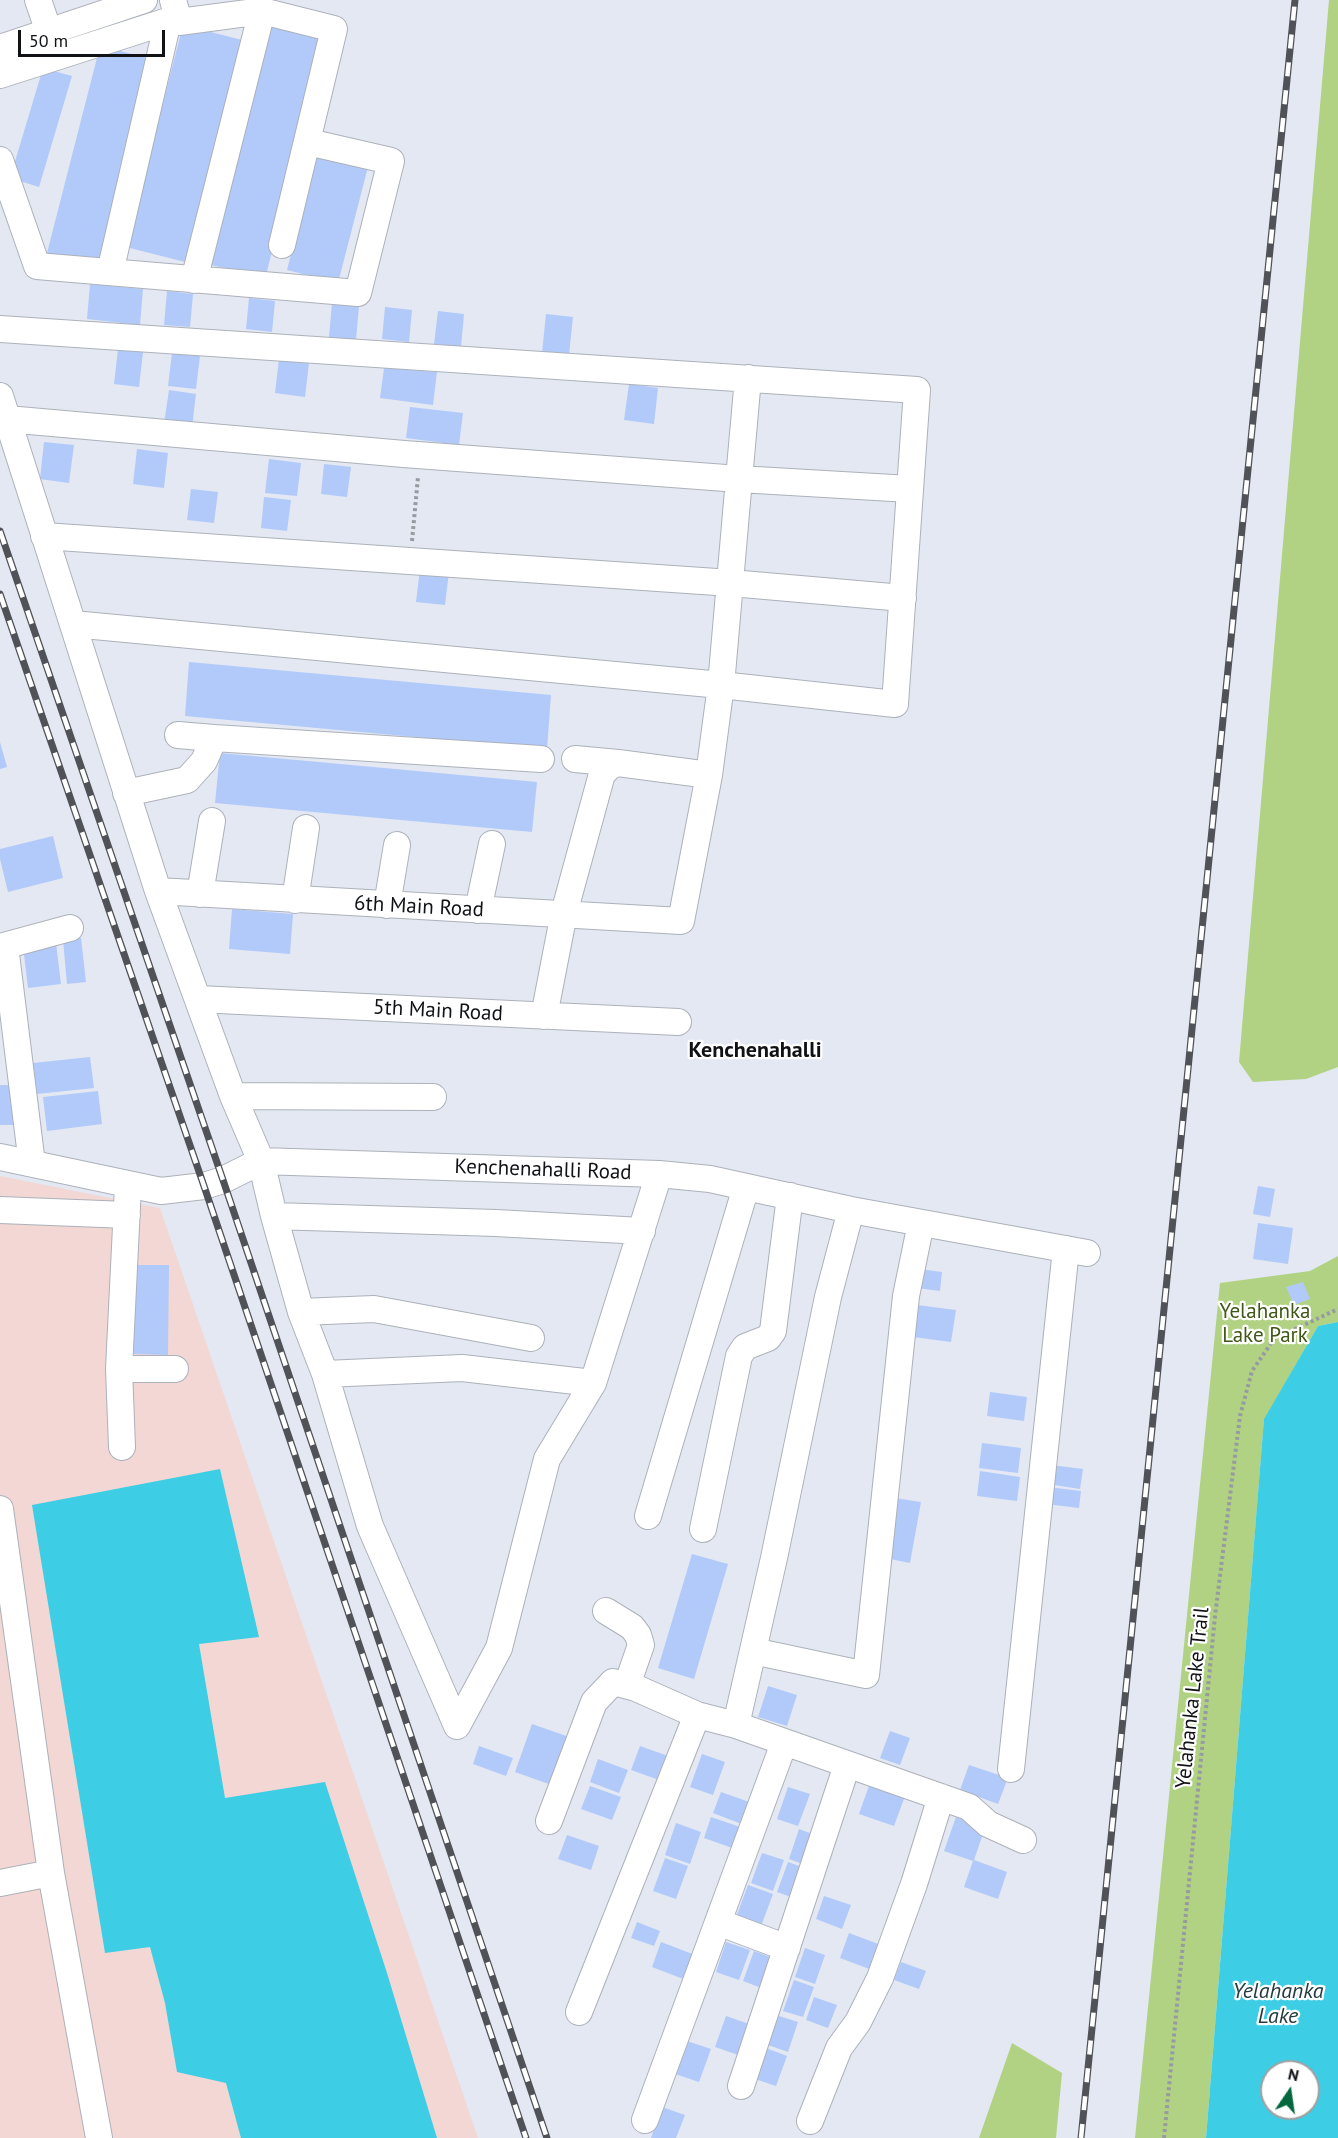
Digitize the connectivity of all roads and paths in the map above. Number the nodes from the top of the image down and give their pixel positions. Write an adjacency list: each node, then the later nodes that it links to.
1 (38, 0): 5 (street)
2 (144, 0): 5 (street)
3 (262, 11): 4 (street); 8 (street); 12 (street)
4 (173, 14): 7 (street); 11 (street)
5 (49, 32): 6 (street)
6 (0, 48)
7 (0, 75)
8 (308, 142): 10 (street); 12 (street)
9 (0, 160): 11 (street)
10 (282, 245)
11 (110, 272): 12 (street)
12 (194, 280)
13 (0, 329): 14 (street)
14 (748, 378): 17 (street); 18 (street)
15 (4, 408): 16 (street); 19 (street)
16 (420, 455): 17 (street); 20 (path)
17 (739, 479): 18 (street); 21 (street)
18 (910, 489): 22 (street)
19 (45, 536): 20 (street); 23 (street)
20 (410, 561): 21 (street)
21 (731, 583): 22 (street); 24 (street)
22 (903, 598): 24 (street)
23 (73, 624): 24 (street); 31 (street)
24 (721, 685): 30 (street)
25 (178, 735): 26 (street)
26 (214, 738): 27 (street); 31 (street)
27 (541, 759)
28 (576, 759): 29 (street)
29 (618, 763): 30 (street); 41 (street)
30 (709, 775): 41 (street, 6th Main Road)
31 (126, 793): 36 (street)
32 (212, 821): 37 (street)
33 (306, 828): 38 (street)
34 (492, 844): 40 (street)
35 (397, 845): 39 (street)
36 (158, 891): 37 (street, 6th Main Road); 44 (street)
37 (200, 894): 38 (street, 6th Main Road)
38 (294, 900): 39 (street, 6th Main Road)
39 (387, 905): 40 (street, 6th Main Road)
40 (478, 910): 41 (street, 6th Main Road)
41 (564, 914): 45 (street)
42 (70, 928): 43 (street)
43 (2, 947): 51 (street)
44 (198, 999): 45 (street, 5th Main Road); 47 (street)
45 (544, 1016): 46 (street, 5th Main Road)
46 (678, 1022)
47 (233, 1096): 48 (street); 50 (street)
48 (433, 1097)
49 (0, 1157): 51 (street, Kenchenahalli Road)
50 (261, 1161): 52 (street, Kenchenahalli Road); 53 (street, Kenchenahalli Road); 59 (street)
51 (32, 1164): 53 (street, Kenchenahalli Road)
52 (658, 1174): 54 (street, Kenchenahalli Road); 61 (street)
53 (128, 1186): 58 (street)
54 (746, 1186): 55 (street, Kenchenahalli Road); 71 (street)
55 (790, 1196): 57 (street, Kenchenahalli Road); 72 (street)
56 (0, 1210): 58 (street)
57 (851, 1210): 60 (street, Kenchenahalli Road); 74 (street)
58 (127, 1215): 65 (street)
59 (274, 1216): 61 (street); 63 (street)
60 (921, 1223): 74 (street); 80 (street, Kenchenahalli Road)
61 (642, 1231): 68 (street)
62 (1338, 1310): 93 (path, Yelahanka Lake Trail)
63 (301, 1312): 64 (street); 67 (street)
64 (531, 1338)
65 (119, 1369): 66 (street); 69 (street)
66 (175, 1369)
67 (325, 1374): 68 (street); 68 (street)
68 (593, 1383)
69 (122, 1447)
70 (0, 1509): 84 (street)
71 (648, 1516)
72 (703, 1529)
73 (606, 1611): 75 (street)
74 (753, 1651): 77 (street)
75 (627, 1685): 76 (street); 82 (street)
76 (697, 1715): 77 (street); 88 (street)
77 (736, 1725): 78 (street)
78 (784, 1743): 79 (street); 86 (street)
79 (847, 1765): 81 (street); 87 (street)
80 (1011, 1769)
81 (941, 1797): 83 (street); 91 (street)
82 (549, 1821)
83 (1023, 1840)
84 (51, 1873): 85 (street); 92 (street)
85 (0, 1882)
86 (718, 1922): 87 (street); 90 (street)
87 (787, 1948): 89 (street)
88 (579, 2012)
89 (741, 2086)
90 (645, 2120)
91 (810, 2121)
92 (99, 2138)
93 (1164, 2138)

